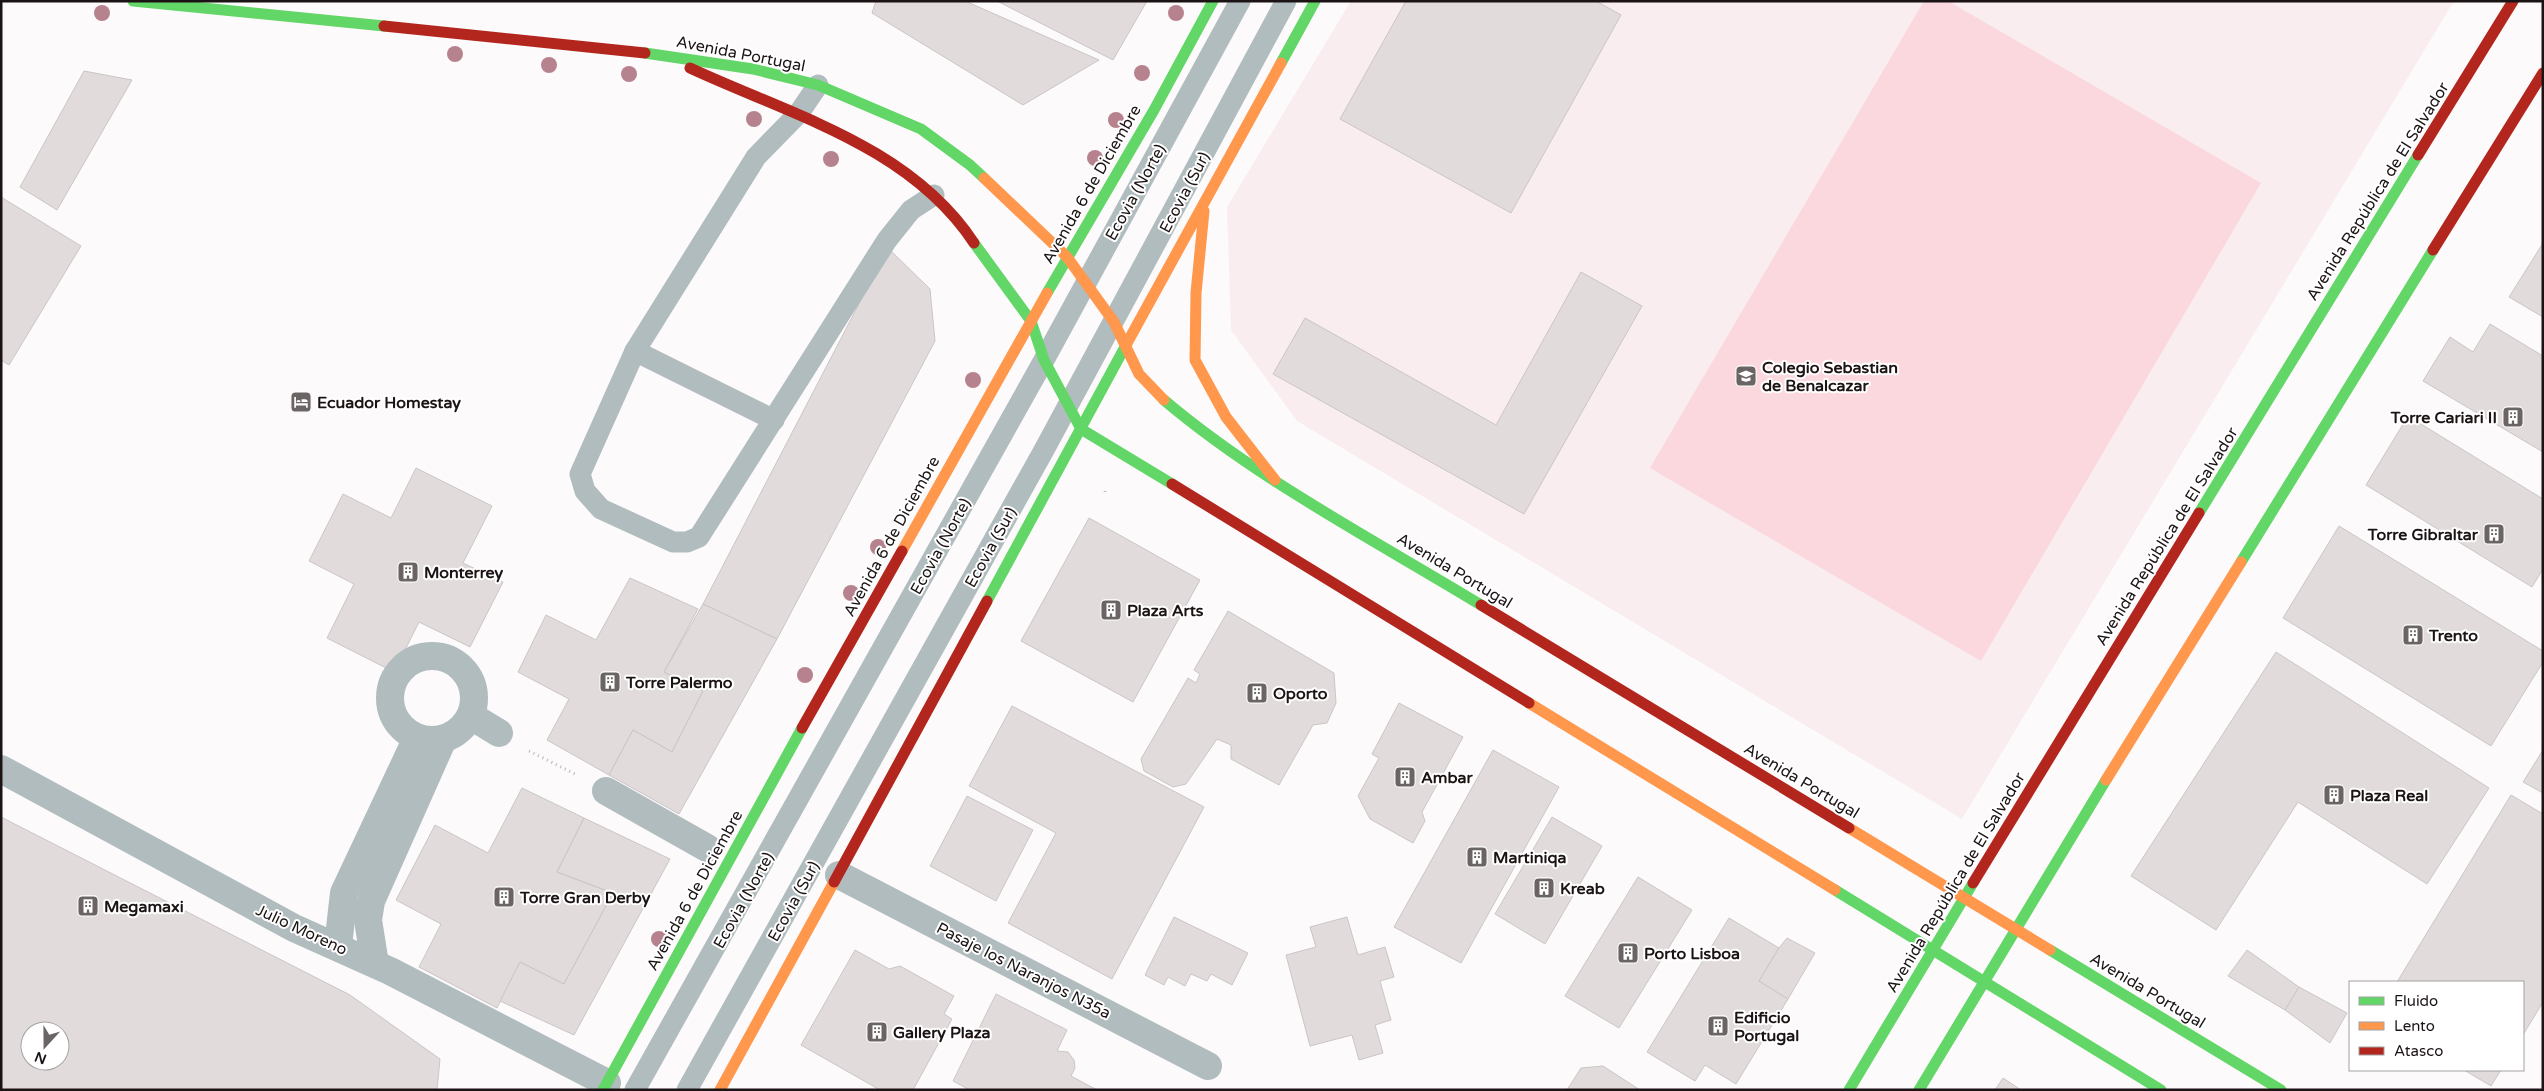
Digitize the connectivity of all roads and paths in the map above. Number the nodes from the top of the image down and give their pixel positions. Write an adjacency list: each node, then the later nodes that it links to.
1 (133, 1): 7 (main road, Avenida Portugal)
2 (1213, 1): 13 (main road, Avenida 6 de Diciembre)
3 (1240, 1): 14 (lane, Ecovia (Norte))
4 (1286, 1): 16 (lane, Ecovia (Sur))
5 (1315, 1): 12 (main road)
6 (2513, 1): 31 (main road, Avenida República de El Salvador)
7 (664, 55): 9 (main road, Avenida Portugal); 10 (main road, Avenida Portugal)
8 (2543, 74): 32 (main road)
9 (818, 85): 10 (lane); 13 (main road, Avenida Portugal)
10 (799, 113): 11 (main road, Avenida Portugal); 18 (lane)
11 (934, 195): 15 (main road, Avenida Portugal); 21 (lane)
12 (1206, 198): 17 (main road); 23 (main road)
13 (1067, 257): 14 (main road, Avenida Portugal); 15 (main road, Avenida 6 de Diciembre)
14 (1085, 282): 16 (main road, Avenida Portugal); 19 (lane, Ecovia (Norte))
15 (1031, 321): 19 (main road, Avenida Portugal); 38 (main road, Avenida 6 de Diciembre)
16 (1114, 322): 17 (main road, Avenida Portugal); 20 (lane, Ecovia (Sur))
17 (1126, 348): 22 (main road); 23 (main road, Avenida Portugal)
18 (635, 351): 21 (lane); 21 (lane)
19 (1044, 360): 20 (main road, Avenida Portugal); 39 (lane, Ecovia (Norte))
20 (1068, 405): 22 (main road, Avenida Portugal); 40 (lane, Ecovia (Sur))
21 (774, 420)
22 (1082, 429): 30 (main road); 34 (main road, Avenida Portugal)
23 (1275, 480): 31 (main road, Avenida Portugal)
24 (471, 716): 25 (street); 26 (street); 26 (street)
25 (499, 733): 28 (path)
26 (430, 738): 33 (street); 35 (street)
27 (1, 769): 33 (street, Julio Moreno)
28 (606, 791): 29 (street)
29 (707, 848)
30 (839, 875): 37 (street, Pasaje los Naranjos N35a); 41 (main road)
31 (1964, 897): 32 (main road, Avenida Portugal); 34 (main road, Avenida República de El Salvador)
32 (2015, 928): 36 (main road); 45 (main road, Avenida Portugal)
33 (338, 946): 35 (street, Julio Moreno)
34 (1932, 951): 36 (main road, Avenida Portugal); 42 (main road, Avenida República de El Salvador)
35 (375, 964): 38 (street, Julio Moreno)
36 (1983, 981): 43 (main road); 44 (main road, Avenida Portugal)
37 (1208, 1066)
38 (605, 1087)
39 (635, 1090)
40 (687, 1090)
41 (720, 1090)
42 (1849, 1090)
43 (1919, 1090)
44 (2161, 1090)
45 (2281, 1090)

